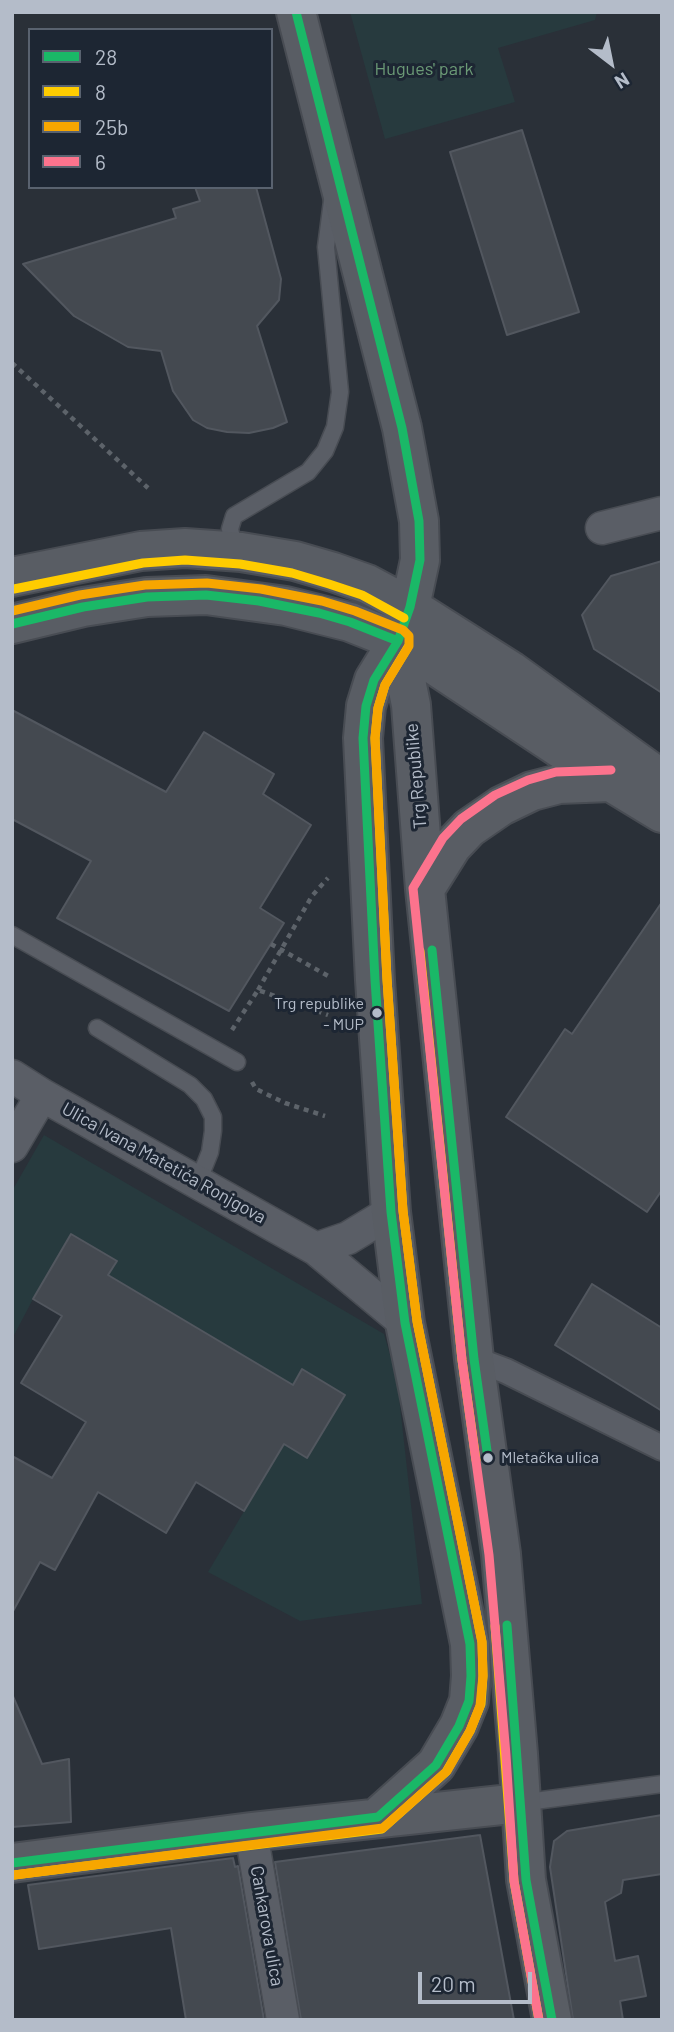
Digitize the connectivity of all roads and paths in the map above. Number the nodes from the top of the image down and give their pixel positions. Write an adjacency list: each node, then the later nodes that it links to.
1 (296, 12): 2 (main road)
2 (336, 172): 7 (lane); 10 (main road)
3 (12, 363): 4 (path)
4 (148, 488)
5 (662, 513): 6 (street)
6 (602, 528)
7 (241, 552): 8 (main road); 10 (main road)
8 (12, 577)
9 (12, 624): 10 (main road)
10 (404, 624): 11 (main road); 12 (main road); 15 (main road, Trg Republike); 31 (main road)
11 (662, 780)
12 (611, 782): 13 (main road); 15 (main road)
13 (662, 813)
14 (328, 878): 18 (path)
15 (425, 889): 34 (main road, Trg Republike)
16 (12, 936): 24 (lane)
17 (271, 944): 18 (path)
18 (282, 950): 19 (path); 20 (path)
19 (330, 977)
20 (258, 990): 21 (path); 22 (path)
21 (328, 1015)
22 (236, 1023)
23 (97, 1028): 30 (lane)
24 (237, 1062)
25 (12, 1076): 27 (street, Ulica Ivana Matetića Ronjgova)
26 (256, 1089): 28 (path)
27 (42, 1095): 29 (street); 30 (street, Ulica Ivana Matetića Ronjgova)
28 (325, 1115)
29 (12, 1146)
30 (198, 1182): 32 (street, Ulica Ivana Matetića Ronjgova)
31 (391, 1212): 32 (street); 33 (main road)
32 (316, 1249): 33 (street, Ulica Ivana Matetića Ronjgova)
33 (405, 1323): 38 (main road)
34 (474, 1359): 35 (street); 37 (main road)
35 (662, 1448)
36 (662, 1784): 37 (lane)
37 (520, 1802): 38 (main road); 42 (main road)
38 (378, 1817): 39 (main road)
39 (251, 1832): 40 (main road); 41 (street, Cankarova ulica)
40 (12, 1863)
41 (283, 2020)
42 (552, 2020)

